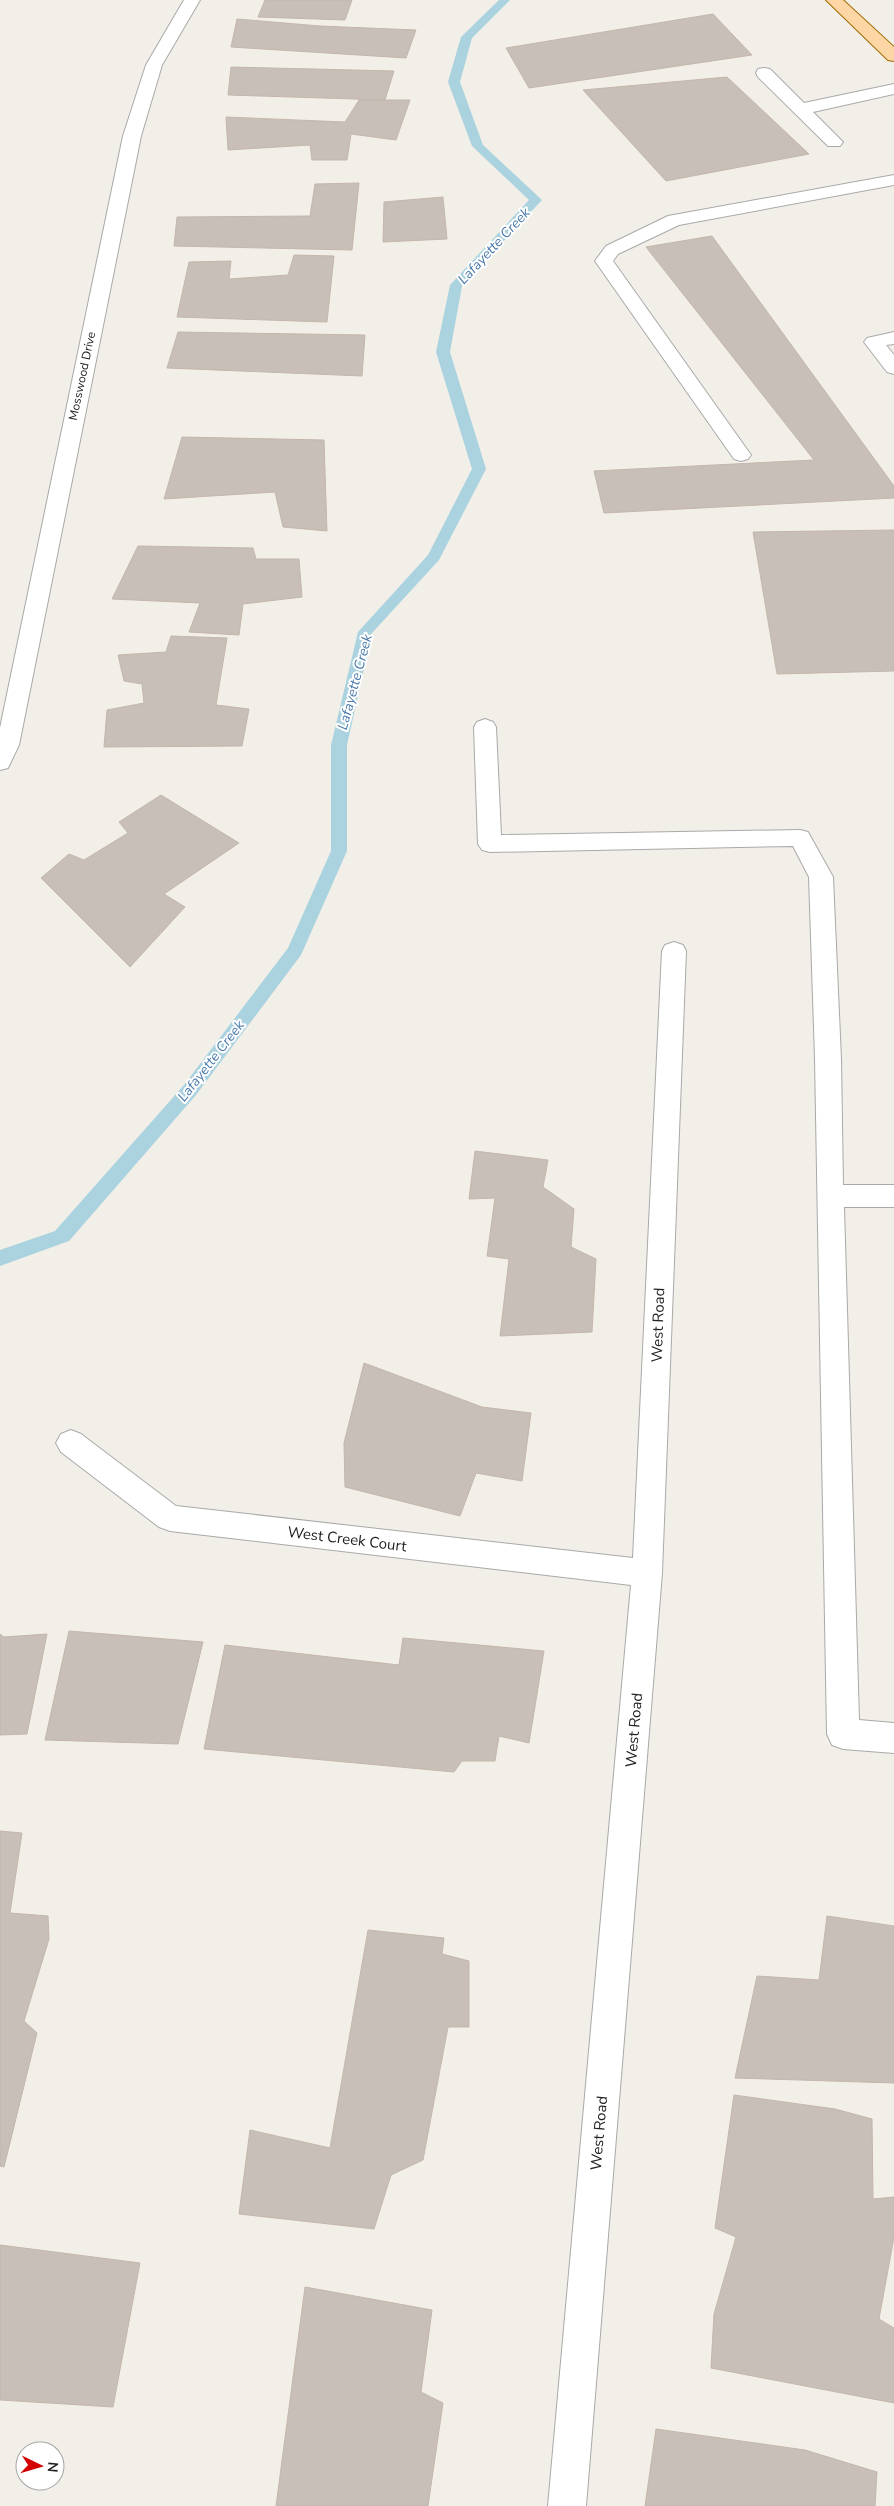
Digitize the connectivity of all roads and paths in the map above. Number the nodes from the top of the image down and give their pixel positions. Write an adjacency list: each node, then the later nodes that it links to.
1 (192, 0): 13 (street, Mosswood Drive)
2 (834, 0): 3 (main road)
3 (894, 56)
4 (764, 73): 6 (street)
5 (894, 89): 6 (street)
6 (801, 109): 7 (street)
7 (834, 142)
8 (894, 180): 11 (street)
9 (894, 338): 10 (street)
10 (894, 368)
11 (741, 455)
12 (485, 727): 15 (street)
13 (0, 762)
14 (674, 951): 18 (street, West Road)
15 (830, 1196): 16 (street); 19 (street)
16 (894, 1196)
17 (71, 1443): 18 (street, West Creek Court)
18 (647, 1574): 20 (street, West Road)
19 (894, 1738)
20 (567, 2506)

